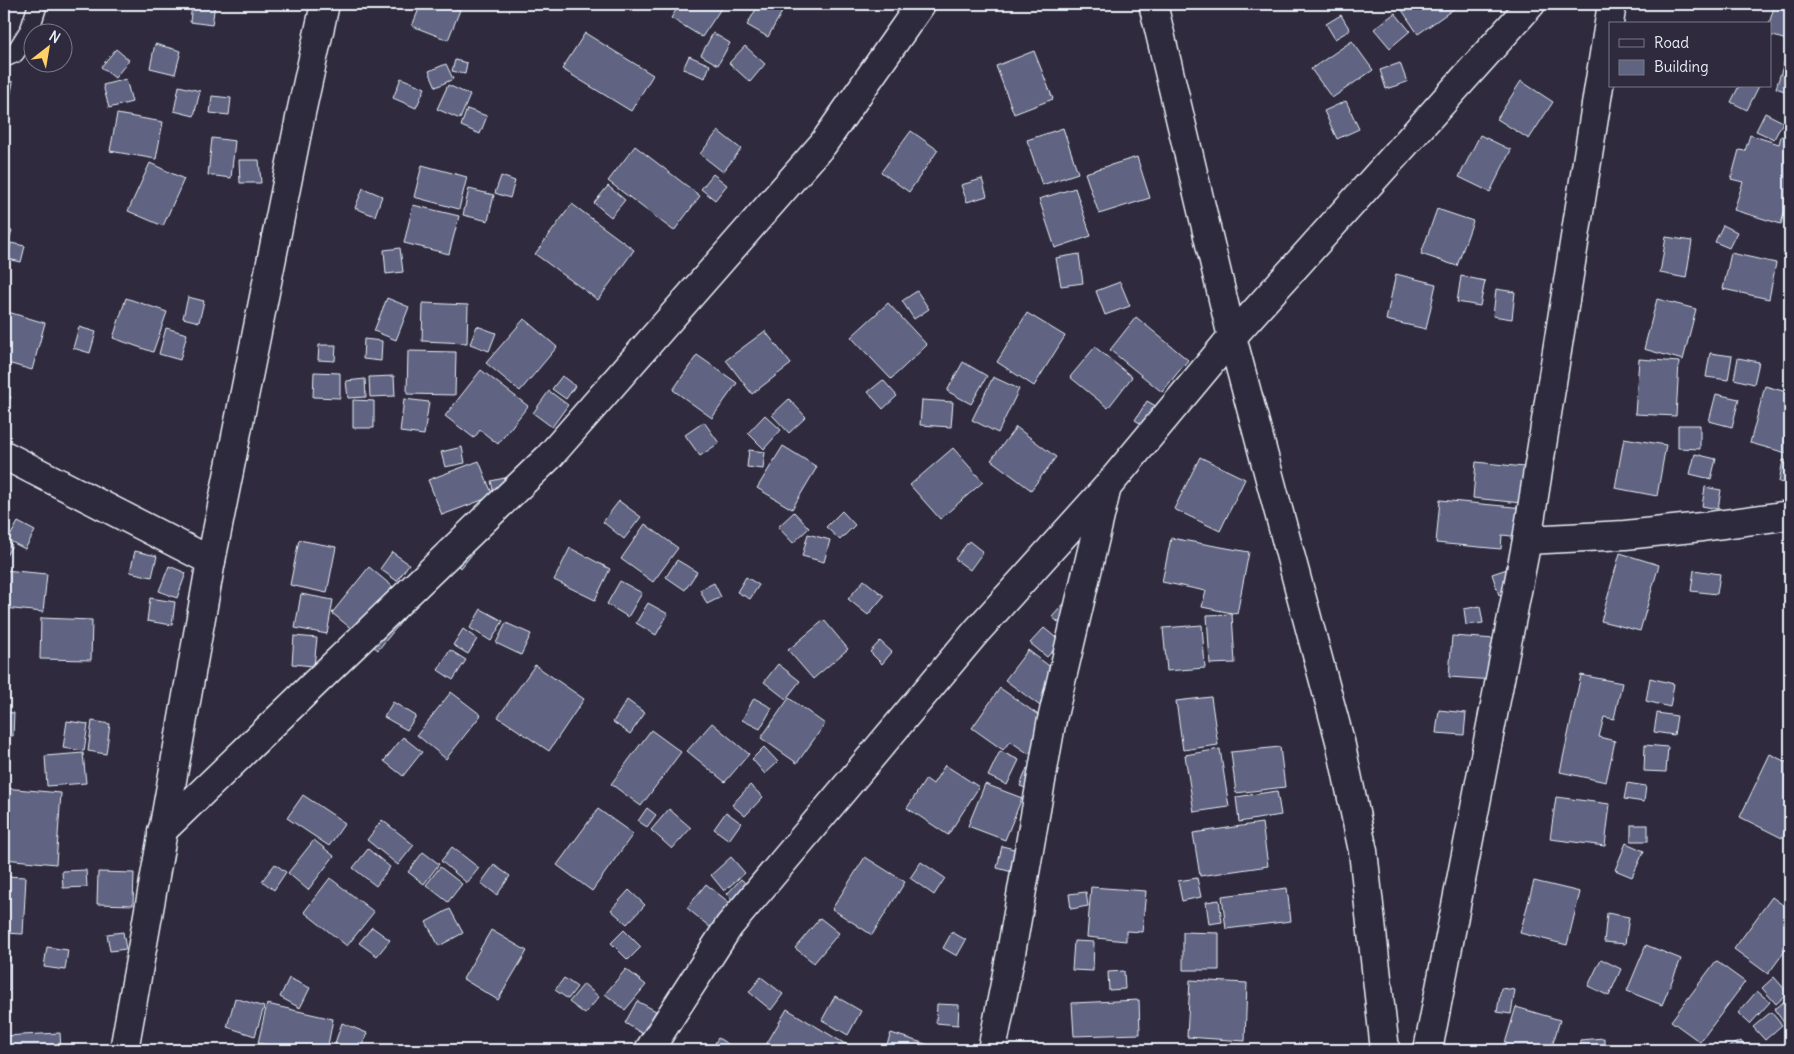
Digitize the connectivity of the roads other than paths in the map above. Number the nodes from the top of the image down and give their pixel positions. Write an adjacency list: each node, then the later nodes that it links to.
1 (38, 4): 9 (lane)
2 (325, 4): 15 (street)
3 (921, 4): 16 (street)
4 (1153, 4): 10 (street)
5 (1531, 4): 10 (street)
6 (1612, 4): 7 (street)
7 (1609, 22)
8 (1609, 23): 14 (street)
9 (4, 58)
10 (1232, 337): 12 (street); 20 (street)
11 (4, 455): 15 (street)
12 (1107, 487): 18 (street); 19 (street)
13 (1790, 515): 14 (street)
14 (1527, 540): 21 (street)
15 (211, 561): 16 (street)
16 (162, 831): 17 (street)
17 (124, 1050)
18 (649, 1050)
19 (992, 1050)
20 (1385, 1050)
21 (1428, 1050)

